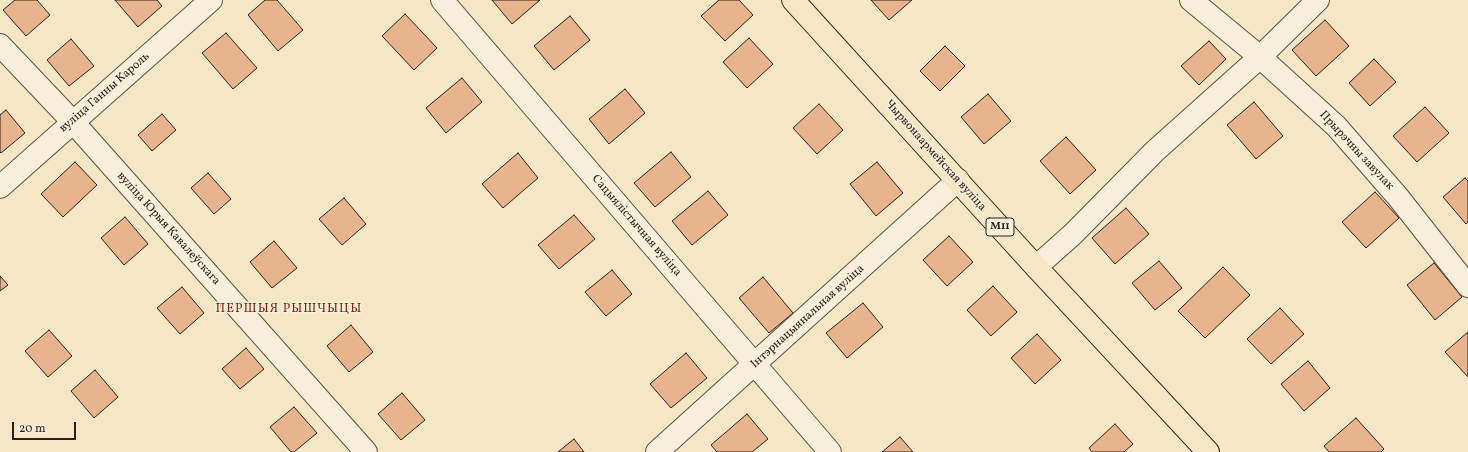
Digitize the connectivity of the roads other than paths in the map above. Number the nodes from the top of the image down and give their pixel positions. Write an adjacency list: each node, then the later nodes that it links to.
1 (211, 0): 8 (street, вуліца Ганны Кароль)
2 (442, 0): 13 (street, Сацыялістычная вуліца)
3 (793, 0): 9 (highway, Чырвонаармейская вуліца / М11)
4 (1191, 0): 7 (street, Прырэчны завулак)
5 (1318, 0): 7 (street)
6 (0, 45): 8 (street, вуліца Юрыя Кавалеўскага)
7 (1260, 57): 11 (street); 12 (street, Прырэчны завулак)
8 (73, 122): 10 (street, вуліца Ганны Кароль); 14 (street, вуліца Юрыя Кавалеўскага)
9 (958, 180): 11 (highway, Чырвонаармейская вуліца / М11); 13 (street, Інтэрнацыянальная вуліца)
10 (0, 187)
11 (1036, 267): 17 (highway, Чырвонаармейская вуліца / М11)
12 (1468, 286)
13 (754, 365): 15 (street, Інтэрнацыянальная вуліца); 16 (street, Сацыялістычная вуліца)
14 (366, 452)
15 (657, 452)
16 (830, 452)
17 (1208, 452)

